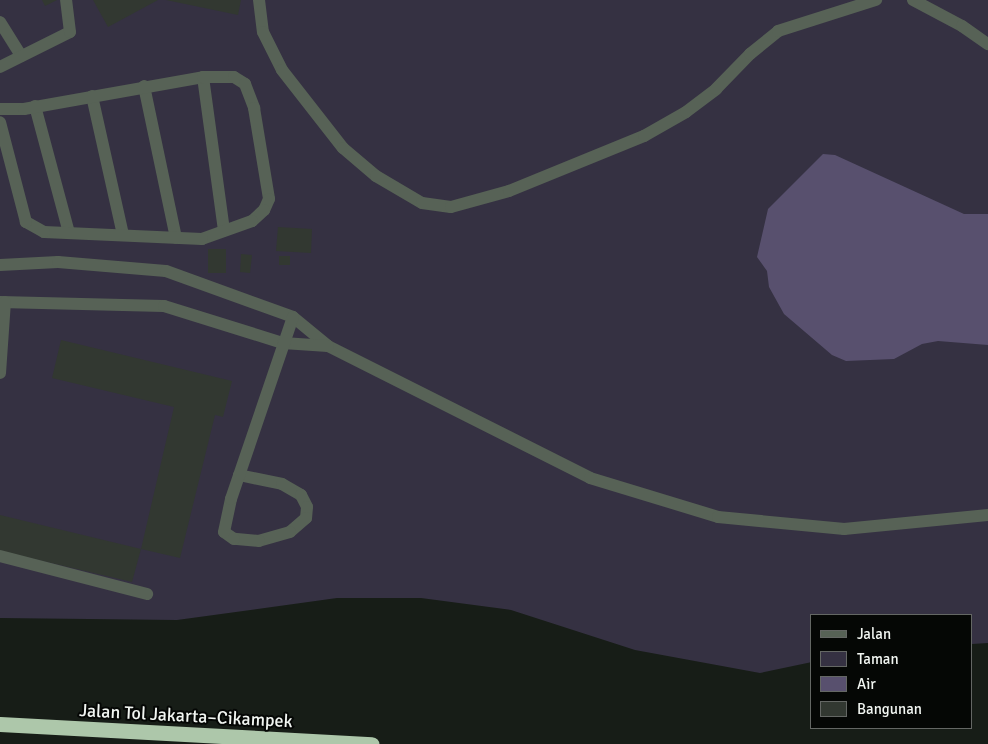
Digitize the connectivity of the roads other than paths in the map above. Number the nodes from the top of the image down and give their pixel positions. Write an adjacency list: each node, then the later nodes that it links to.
1 (66, 0): 7 (lane)
2 (259, 0): 3 (lane)
3 (876, 0)
4 (913, 0): 6 (lane)
5 (0, 22): 7 (lane)
6 (988, 44)
7 (21, 56): 8 (lane)
8 (0, 66)
9 (203, 77): 10 (lane); 14 (lane); 14 (lane)
10 (144, 86): 11 (lane); 17 (lane)
11 (92, 96): 12 (lane); 16 (lane)
12 (35, 106): 13 (lane); 15 (lane)
13 (0, 115): 15 (lane)
14 (224, 231): 17 (lane)
15 (69, 233): 16 (lane)
16 (123, 235): 17 (lane)
17 (176, 238)
18 (0, 266): 20 (lane)
19 (3, 302): 21 (lane); 23 (lane)
20 (292, 318): 21 (lane); 22 (lane)
21 (283, 343): 22 (lane); 24 (lane)
22 (328, 346): 25 (lane)
23 (0, 373)
24 (239, 475): 24 (lane)
25 (988, 515)
26 (0, 556): 27 (lane)
27 (147, 594)
28 (0, 724): 29 (highway, Jalan Tol Jakarta–Cikampek)
29 (371, 744)

